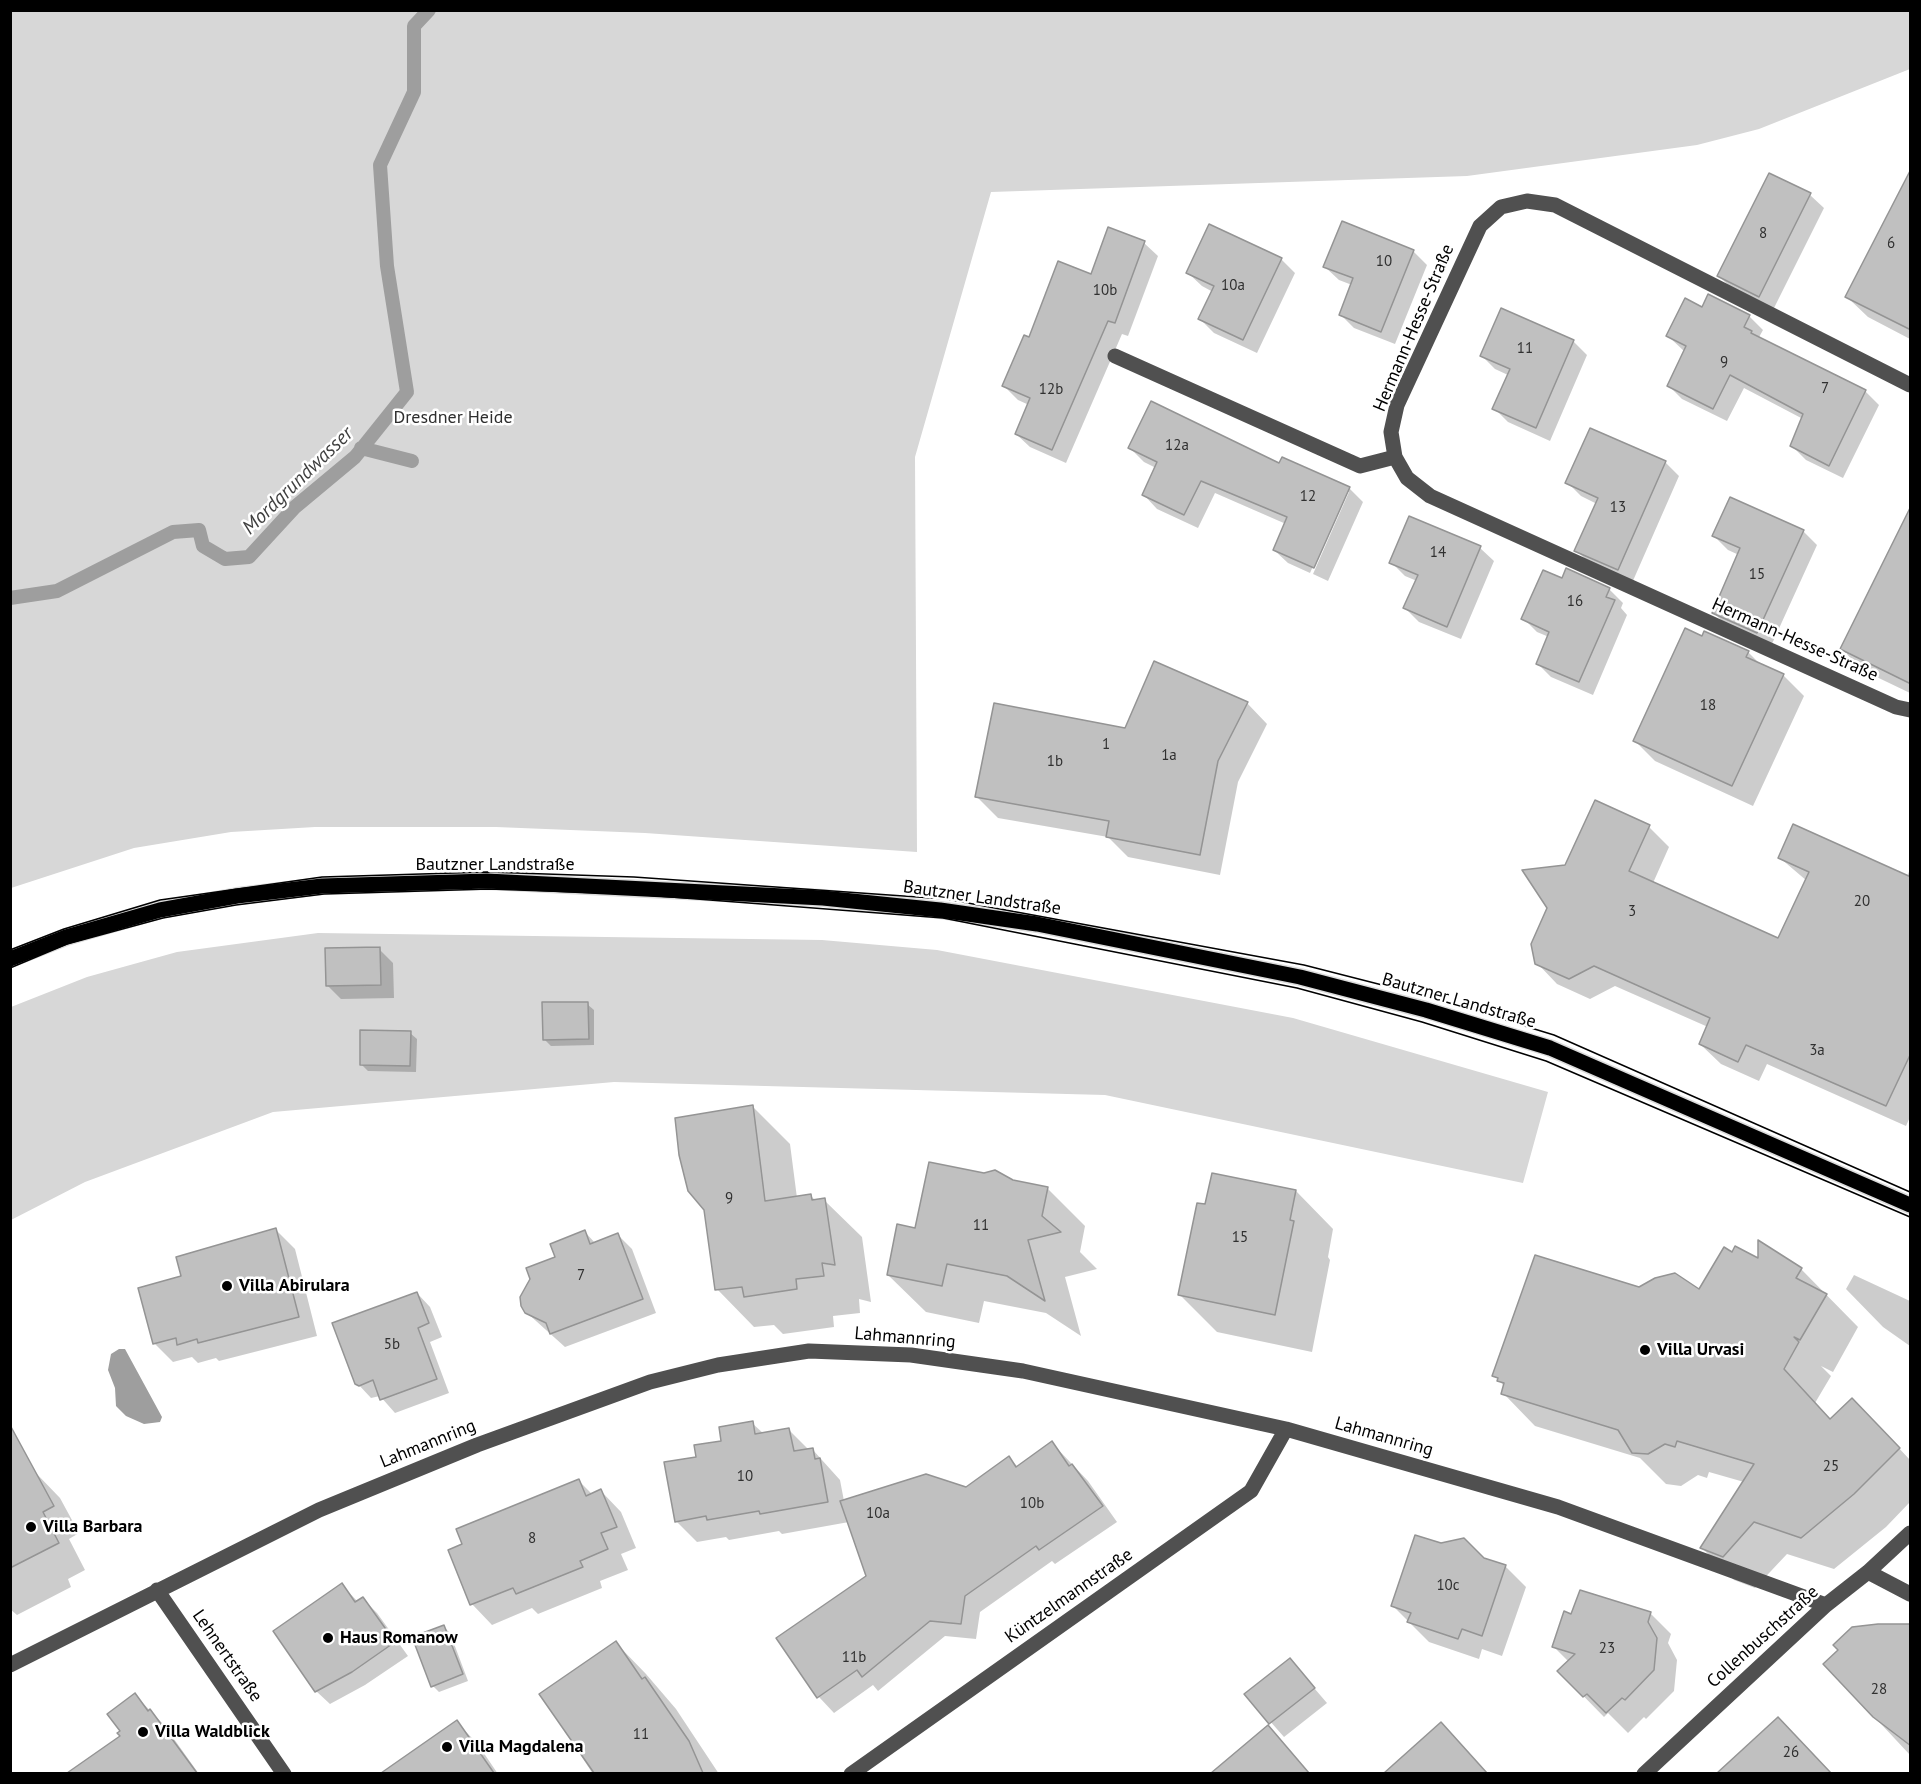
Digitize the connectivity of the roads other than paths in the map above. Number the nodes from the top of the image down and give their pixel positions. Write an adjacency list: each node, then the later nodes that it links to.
1 (1115, 356): 3 (street)
2 (1911, 385): 3 (street, Hermann-Hesse-Straße)
3 (1395, 457): 4 (street, Hermann-Hesse-Straße)
4 (1911, 710)
5 (10, 959): 6 (main road, Bautzner Landstraße)
6 (1911, 1205)
7 (1286, 1429): 10 (street, Lahmannring); 12 (street, Lahmannring); 15 (street, Küntzelmannstraße)
8 (1911, 1533): 9 (street, Collenbuschstraße)
9 (1868, 1572): 11 (street); 12 (street, Collenbuschstraße)
10 (158, 1590): 13 (street, Lahmannring); 14 (street, Lehnertstraße)
11 (1911, 1594)
12 (1826, 1605): 16 (street, Collenbuschstraße)
13 (10, 1665)
14 (284, 1773)
15 (851, 1773)
16 (1644, 1773)

